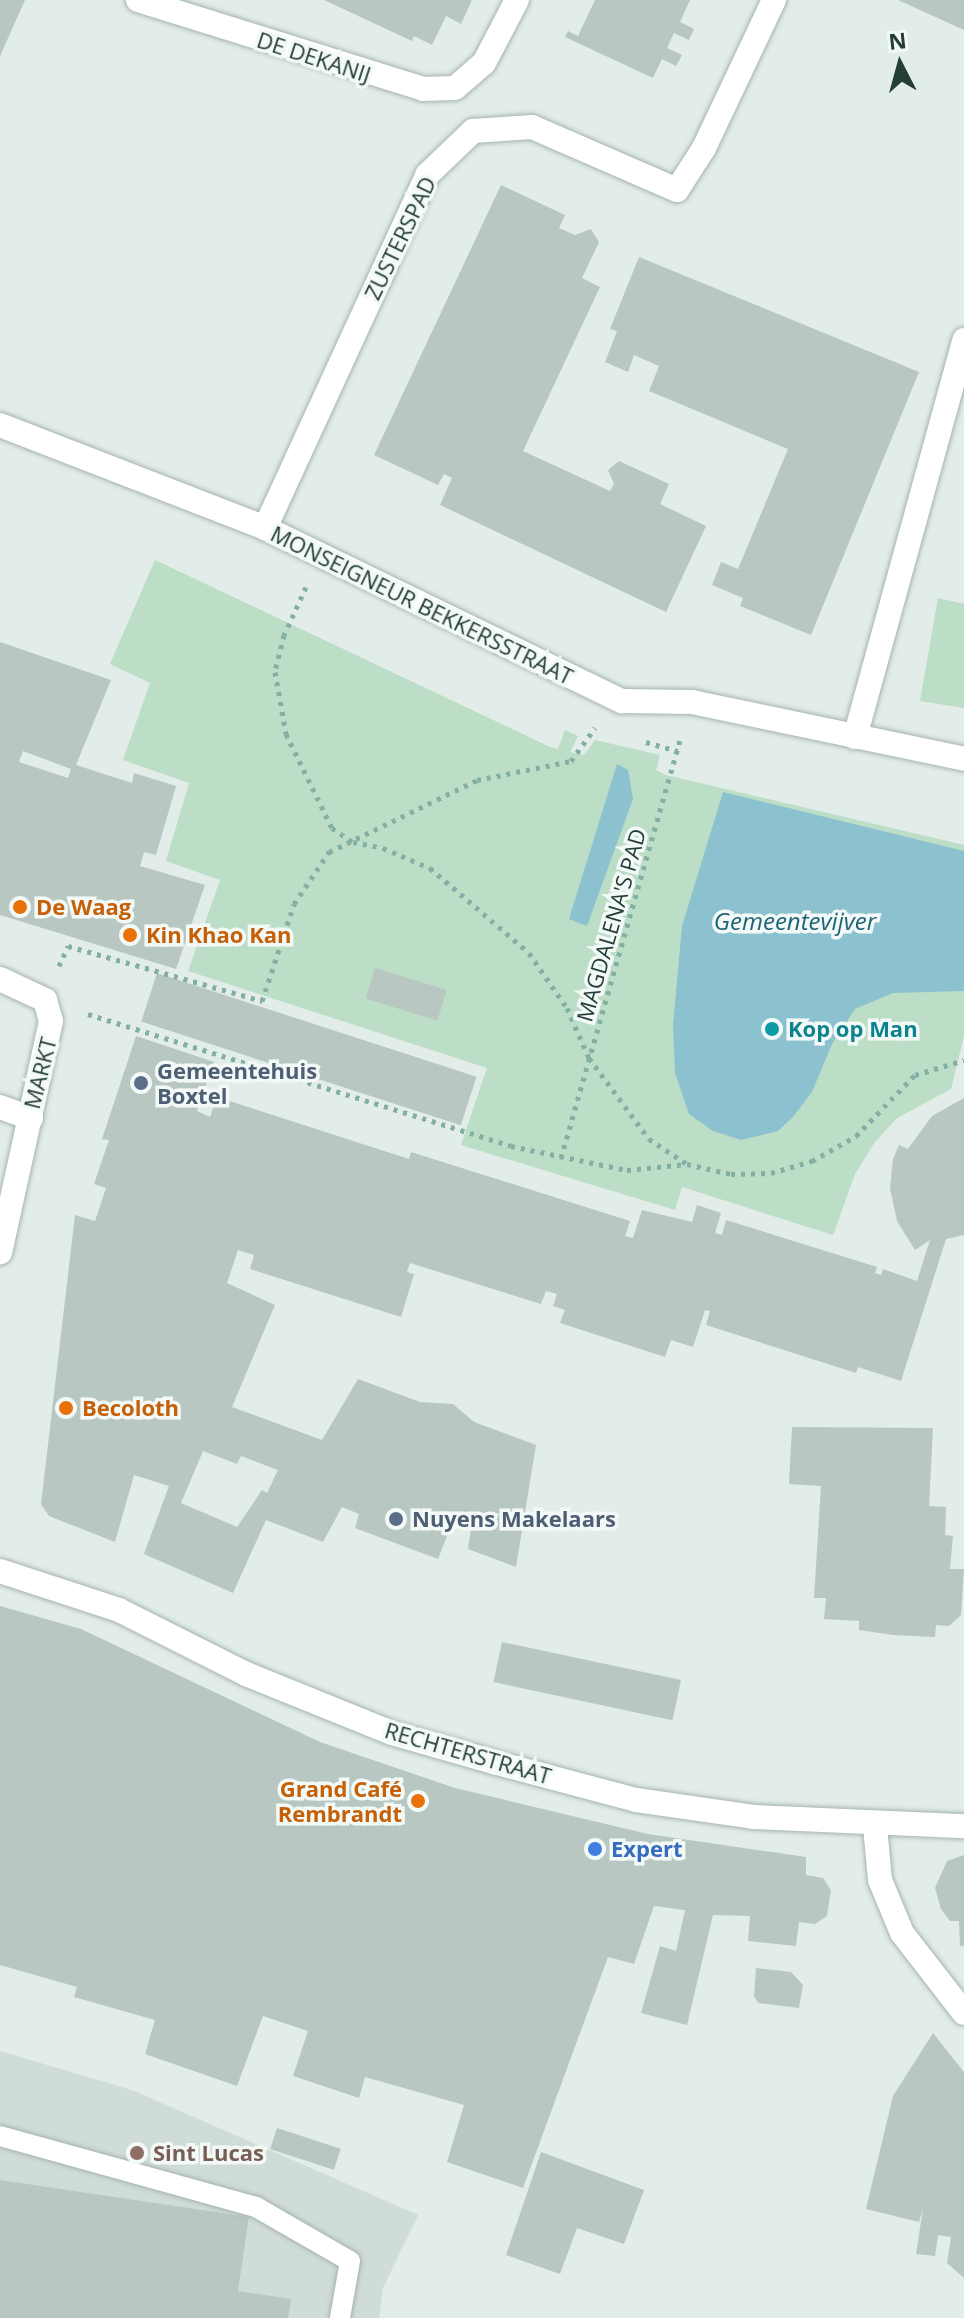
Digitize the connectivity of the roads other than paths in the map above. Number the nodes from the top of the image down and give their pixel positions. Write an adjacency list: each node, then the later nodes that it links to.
1 (138, 0): 2 (street, DE DEKANIJ)
2 (517, 0)
3 (774, 0): 6 (street, ZUSTERSPAD)
4 (964, 340): 7 (street)
5 (0, 425): 6 (street, MONSEIGNEUR BEKKERSSTRAAT)
6 (265, 528): 7 (street, MONSEIGNEUR BEKKERSSTRAAT)
7 (855, 737): 8 (street, MONSEIGNEUR BEKKERSSTRAAT)
8 (964, 759)
9 (0, 979): 11 (street, MARKT)
10 (0, 1107): 11 (street, MARKT)
11 (31, 1118): 12 (street)
12 (0, 1252)
13 (0, 1571): 14 (street, RECHTERSTRAAT)
14 (875, 1826): 15 (street, RECHTERSTRAAT); 16 (street)
15 (964, 1826)
16 (964, 2013)
17 (0, 2136): 18 (lane)
18 (340, 2318)

